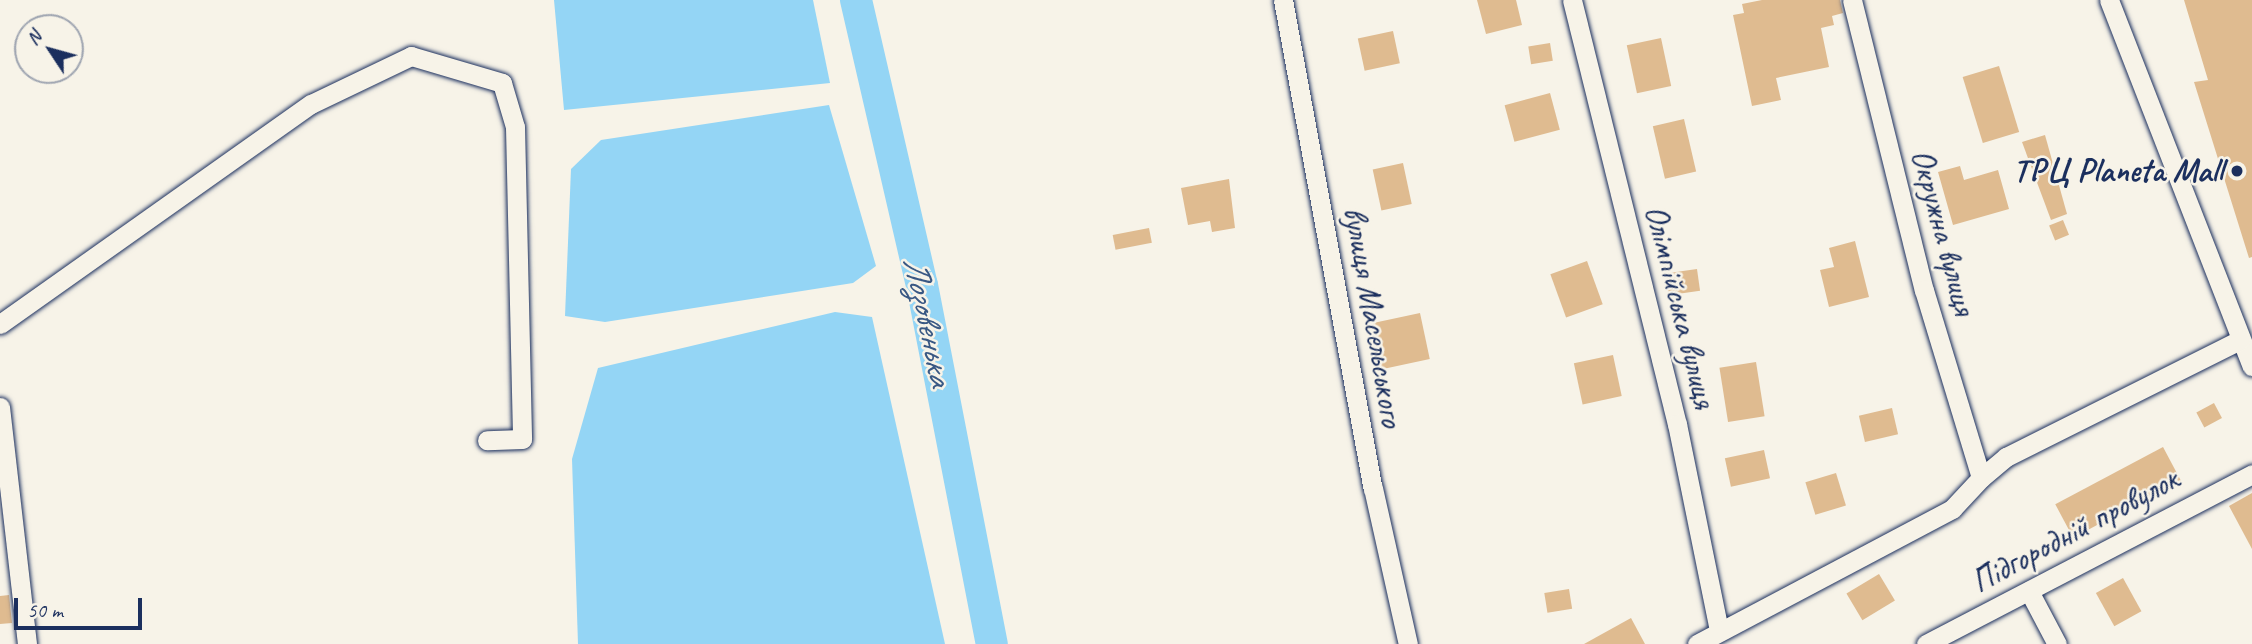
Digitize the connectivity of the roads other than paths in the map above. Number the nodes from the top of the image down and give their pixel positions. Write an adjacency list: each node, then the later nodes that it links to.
1 (1283, 0): 15 (street, вулиця Масельського)
2 (1572, 0): 13 (street, Олімпійська вулиця)
3 (1852, 0): 11 (street, Окружна вулиця)
4 (2109, 0): 6 (street)
5 (0, 324): 9 (street)
6 (2241, 340): 7 (street); 11 (street)
7 (2252, 366)
8 (0, 407): 14 (street)
9 (487, 440)
10 (2252, 474): 12 (street, Підгородній провулок)
11 (1981, 478): 13 (street)
12 (2029, 590): 17 (street, Підгородній провулок); 18 (street)
13 (1719, 631): 16 (street)
14 (27, 644)
15 (1409, 644)
16 (1697, 644)
17 (1926, 644)
18 (2057, 644)

